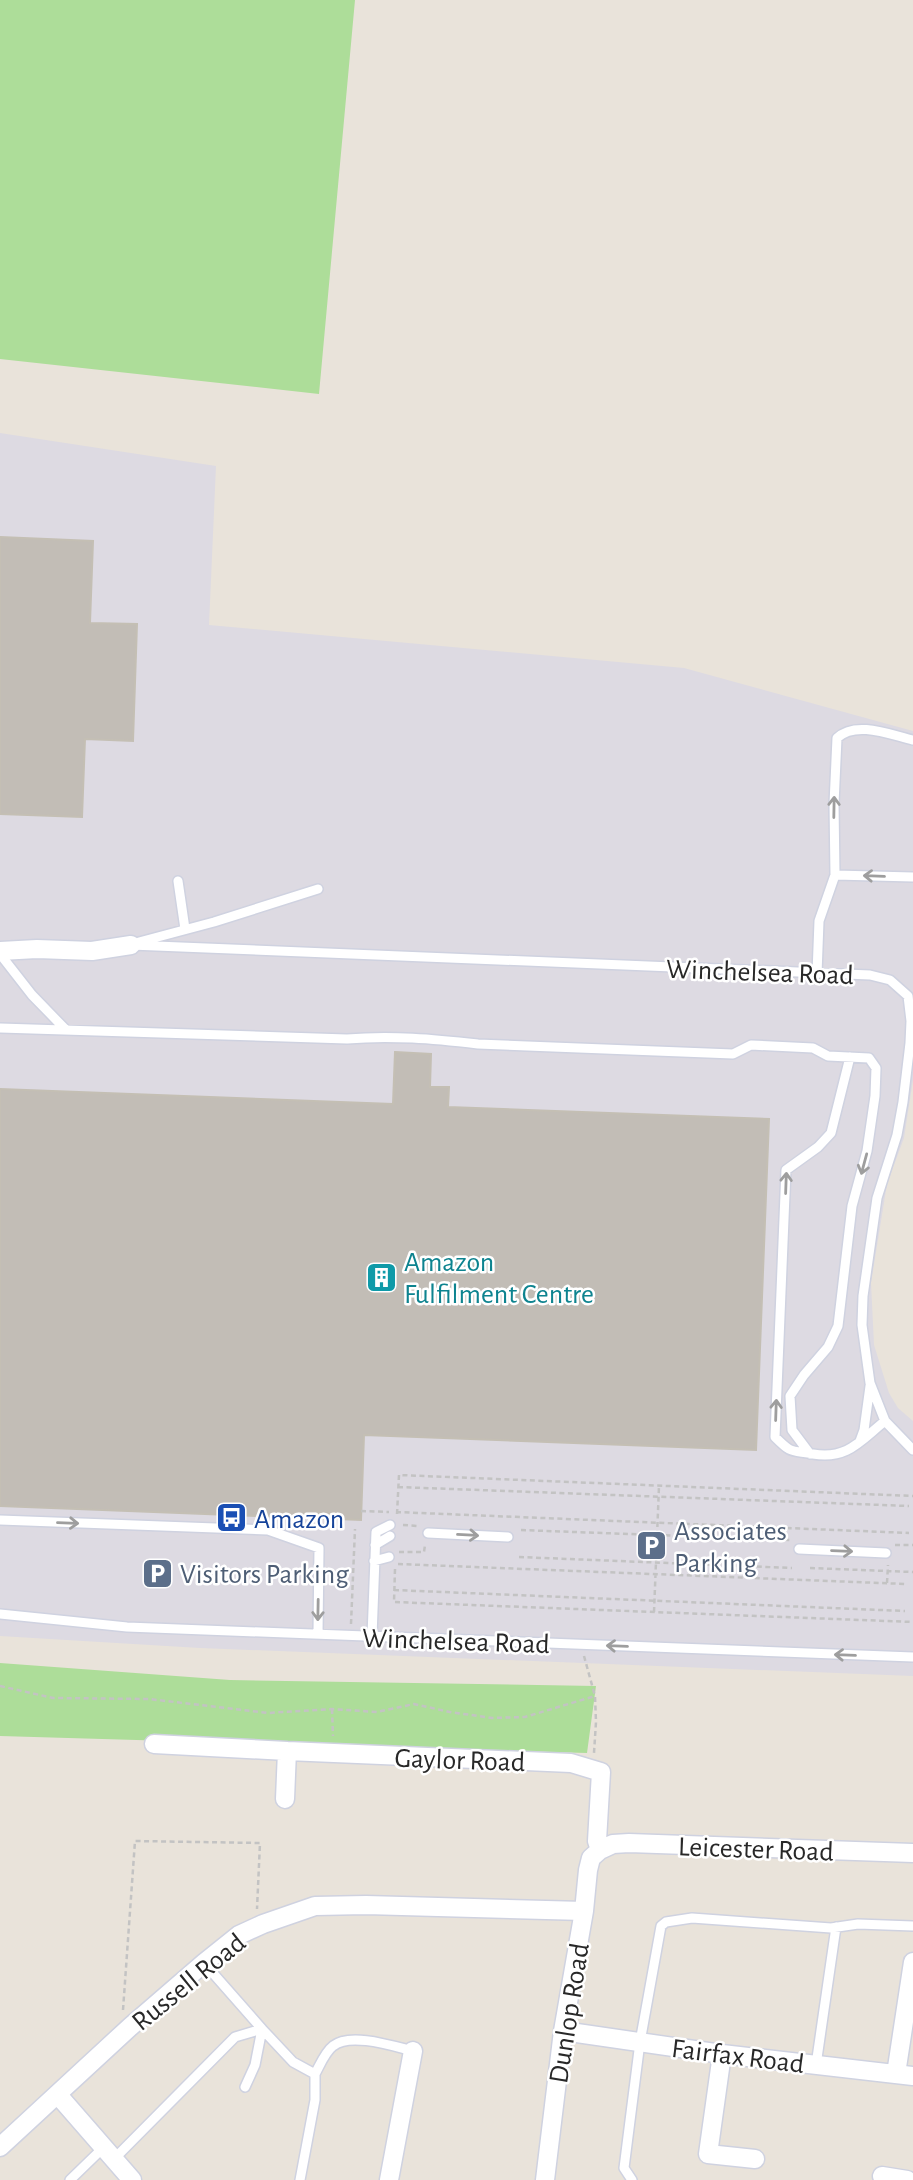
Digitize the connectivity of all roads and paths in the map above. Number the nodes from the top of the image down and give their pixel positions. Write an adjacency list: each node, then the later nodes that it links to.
1 (913, 740): 2 (lane, one-way to 1)
2 (835, 875): 3 (lane, one-way to 2); 9 (lane)
3 (913, 877)
4 (178, 881): 6 (lane)
5 (318, 889): 6 (lane)
6 (185, 929): 7 (lane)
7 (131, 944): 8 (street); 9 (lane, Winchelsea Road)
8 (0, 953): 11 (lane)
9 (817, 974): 13 (lane, Winchelsea Road)
10 (0, 1028): 11 (lane)
11 (66, 1030): 12 (lane)
12 (850, 1057): 17 (lane, one-way to 17); 17 (lane, one-way to 12)
13 (870, 1383): 14 (lane, Winchelsea Road); 15 (lane)
14 (885, 1421): 15 (lane); 16 (lane, Winchelsea Road)
15 (859, 1442): 17 (lane)
16 (913, 1450)
17 (810, 1454)
18 (659, 1486): 19 (path); 20 (path); 21 (path)
19 (398, 1487): 20 (path); 24 (path)
20 (659, 1496): 22 (path); 26 (path)
21 (913, 1496)
22 (909, 1506)
23 (361, 1511): 24 (path)
24 (397, 1512): 26 (path); 30 (path)
25 (0, 1520): 53 (lane, one-way to 53)
26 (657, 1524): 31 (path); 32 (path)
27 (390, 1525): 35 (lane)
28 (355, 1529): 54 (path)
29 (521, 1530): 32 (path)
30 (426, 1533): 34 (lane, one-way to 34); 38 (path)
31 (909, 1533)
32 (657, 1535): 36 (path); 41 (path)
33 (390, 1536): 35 (lane)
34 (508, 1537)
35 (375, 1545): 40 (lane)
36 (796, 1545): 37 (lane, one-way to 37)
37 (886, 1553)
38 (392, 1554): 40 (lane)
39 (519, 1557): 41 (path)
40 (374, 1561): 55 (lane)
41 (656, 1562): 42 (path); 45 (path)
42 (793, 1568)
43 (810, 1568): 44 (path)
44 (913, 1572)
45 (655, 1574): 46 (path); 47 (path); 48 (path)
46 (906, 1584)
47 (394, 1590): 48 (path); 50 (path)
48 (654, 1601): 49 (path); 50 (path)
49 (905, 1611)
50 (654, 1612): 52 (path)
51 (0, 1614): 53 (lane, Winchelsea Road)
52 (913, 1622)
53 (318, 1634): 54 (lane, Winchelsea Road)
54 (351, 1636): 55 (lane, Winchelsea Road)
55 (372, 1636): 56 (lane, Winchelsea Road, one-way to 55)
56 (913, 1657)
57 (584, 1663): 59 (path)
58 (0, 1686): 60 (path)
59 (595, 1696): 60 (path); 64 (path)
60 (332, 1709): 63 (path)
61 (154, 1744): 62 (street, Gaylor Road)
62 (287, 1751): 63 (street, Gaylor Road); 65 (street)
63 (334, 1754): 64 (street, Gaylor Road)
64 (601, 1772): 66 (street)
65 (285, 1799)
66 (600, 1850): 67 (street, Leicester Road); 68 (street, Dunlop Road)
67 (913, 1853)
68 (584, 1911): 69 (street, Russell Road); 76 (street, Dunlop Road)
69 (263, 1924): 73 (street, Russell Road); 74 (path)
70 (913, 1926): 71 (lane)
71 (836, 1927): 77 (lane); 80 (lane)
72 (913, 1962): 82 (street)
73 (204, 1963): 74 (street, Russell Road); 75 (lane)
74 (130, 2027): 84 (street, Russell Road)
75 (262, 2029): 81 (lane); 83 (lane); 86 (lane)
76 (563, 2031): 77 (street, Fairfax Road); 93 (street, Dunlop Road)
77 (640, 2042): 79 (street, Fairfax Road); 94 (lane)
78 (413, 2051): 81 (lane); 92 (street)
79 (722, 2054): 80 (street, Fairfax Road); 87 (street)
80 (816, 2065): 82 (street, Fairfax Road)
81 (315, 2074): 91 (lane)
82 (905, 2075)
83 (245, 2087)
84 (58, 2095): 85 (street, Russell Road); 86 (street)
85 (0, 2147)
86 (109, 2153): 89 (lane); 90 (street)
87 (755, 2159)
88 (882, 2176): 95 (street)
89 (70, 2180)
90 (132, 2180)
91 (300, 2180)
92 (389, 2180)
93 (545, 2180)
94 (632, 2180)
95 (907, 2180)

